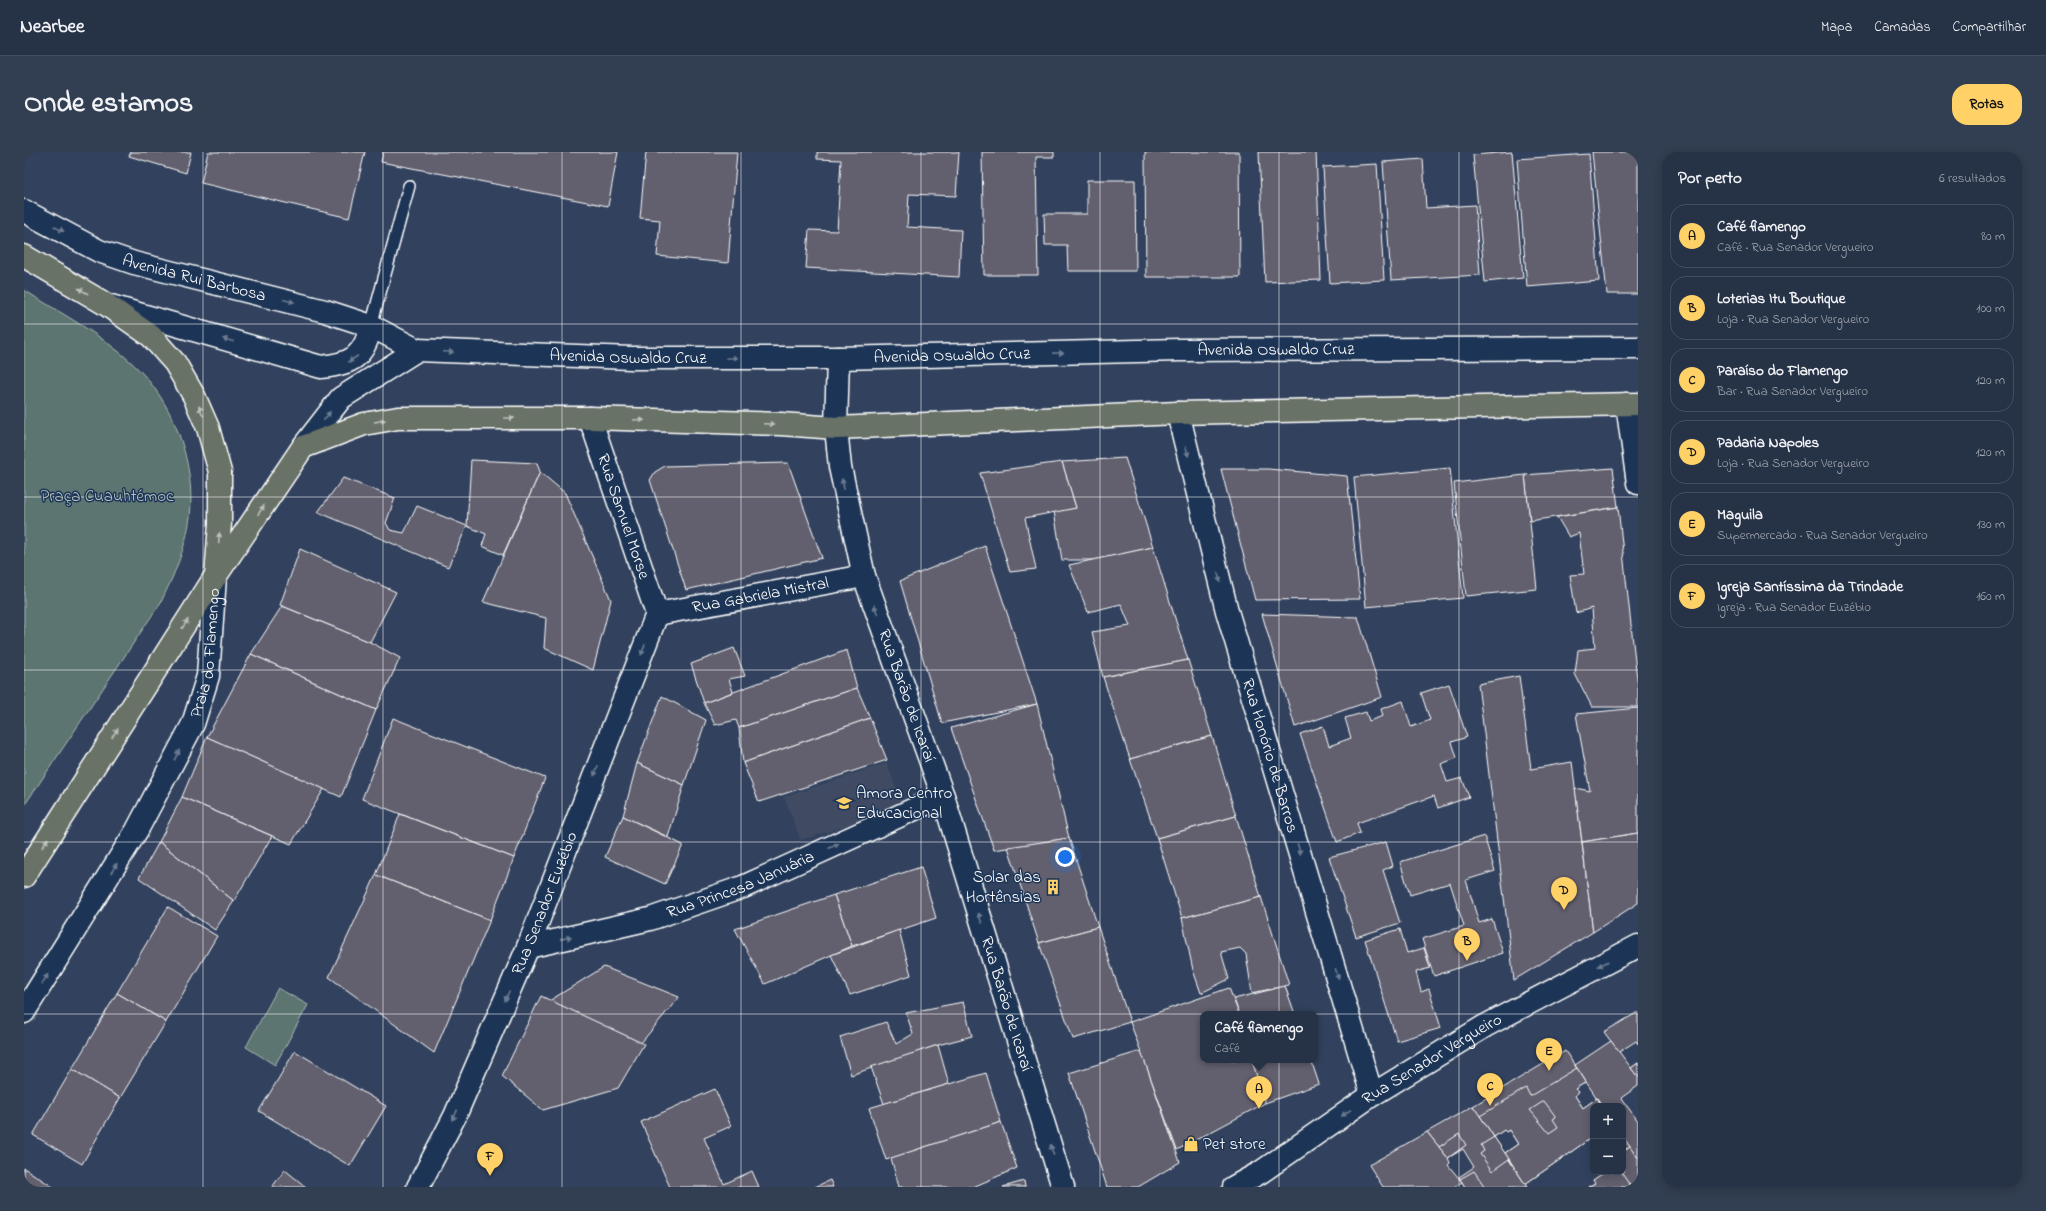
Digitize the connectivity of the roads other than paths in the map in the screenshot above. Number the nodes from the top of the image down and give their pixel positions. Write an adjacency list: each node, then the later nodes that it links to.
1 (409, 186): 5 (lane)
2 (24, 211): 5 (street, Avenida Rui Barbosa, one-way to 5)
3 (24, 256): 4 (main road, one-way to 3)
4 (108, 305): 5 (street, one-way to 4); 16 (main road, one-way to 4)
5 (371, 326): 7 (street, Avenida Rui Barbosa)
6 (1638, 348): 8 (street, Avenida Oswaldo Cruz, one-way to 6)
7 (417, 350): 8 (street, Avenida Oswaldo Cruz, one-way to 8); 13 (street, one-way to 7)
8 (838, 358): 12 (street, Rua Barão de Icaraí)
9 (1633, 404): 10 (main road); 14 (street)
10 (1178, 413): 12 (main road); 23 (street, Rua Honório de Barros, one-way to 23)
11 (590, 418): 12 (main road, one-way to 12); 13 (main road, one-way to 11); 17 (street, Rua Samuel Morse)
12 (836, 428): 15 (street, Rua Barão de Icaraí, one-way to 12)
13 (303, 447): 16 (main road, one-way to 13)
14 (1638, 483)
15 (864, 576): 17 (street, Rua Gabriela Mistral); 18 (street, Rua Barão de Icaraí, one-way to 15)
16 (216, 577): 19 (main road, Praia do Flamengo, one-way to 16); 22 (street, Praia do Flamengo, one-way to 16)
17 (657, 614): 21 (street, Rua Senador Euzébio, one-way to 21)
18 (943, 796): 21 (street, Rua Princesa Januária, one-way to 18); 25 (street, Rua Barão de Icaraí, one-way to 18)
19 (24, 876)
20 (1638, 946): 23 (street, Rua Senador Vergueiro, one-way to 23)
21 (528, 947): 24 (street, Rua Senador Euzébio, one-way to 24)
22 (24, 1012)
23 (1372, 1095): 26 (street, Rua Senador Vergueiro, one-way to 26)
24 (418, 1187)
25 (1063, 1187)
26 (1234, 1187)

